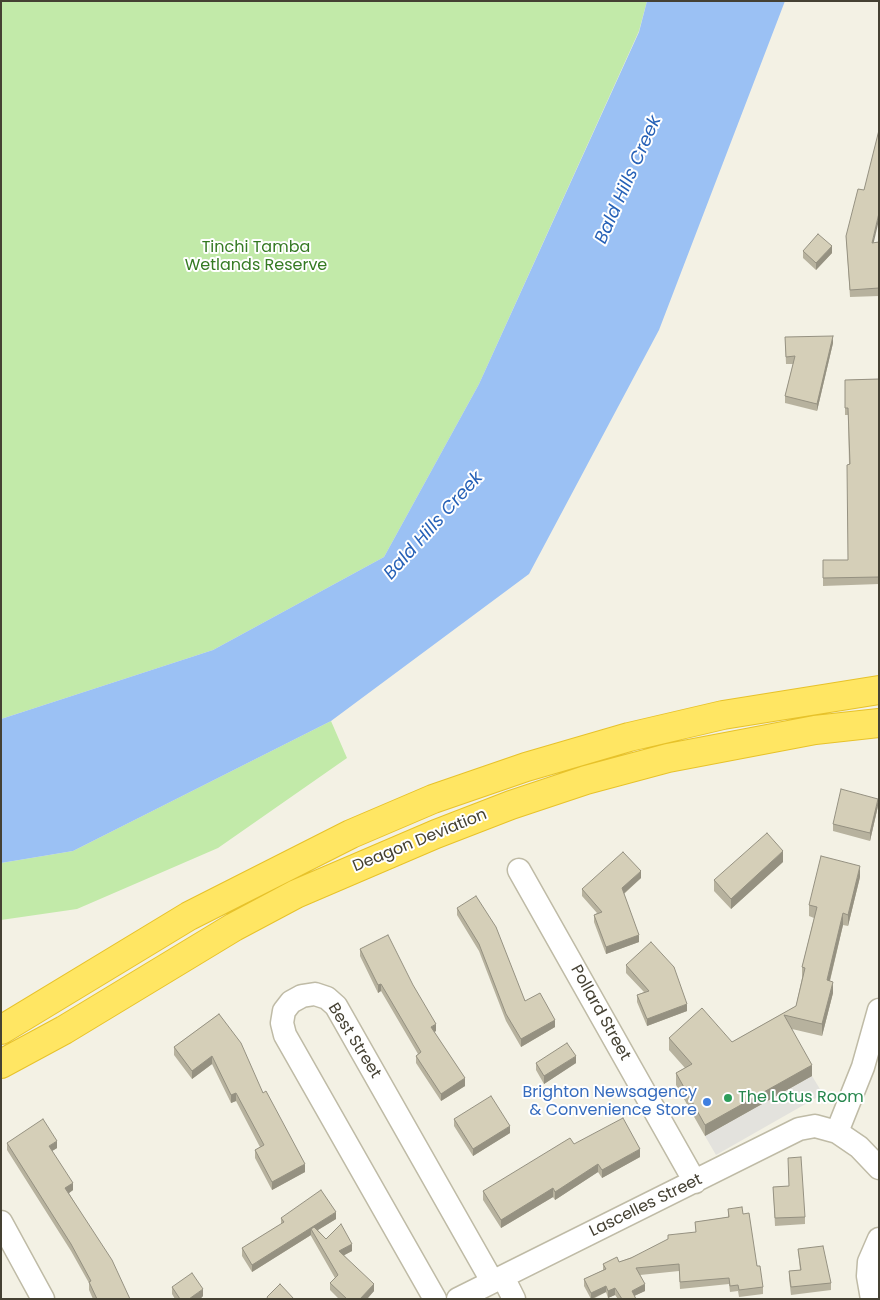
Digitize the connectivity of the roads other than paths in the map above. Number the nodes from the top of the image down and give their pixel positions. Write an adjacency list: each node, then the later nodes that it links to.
1 (879, 690): 5 (highway, Deagon Deviation)
2 (879, 723): 6 (highway, Deagon Deviation)
3 (519, 870): 9 (street, Pollard Street)
4 (879, 1010): 7 (street)
5 (1, 1030)
6 (1, 1064)
7 (837, 1132): 8 (street); 9 (street, Lascelles Street)
8 (879, 1168)
9 (695, 1182): 12 (street, Lascelles Street)
10 (1, 1222): 13 (street)
11 (879, 1239): 17 (street)
12 (498, 1279): 14 (street, Best Street); 15 (street, Lascelles Street); 16 (street)
13 (43, 1299)
14 (434, 1299)
15 (458, 1299)
16 (514, 1299)
17 (872, 1299)

